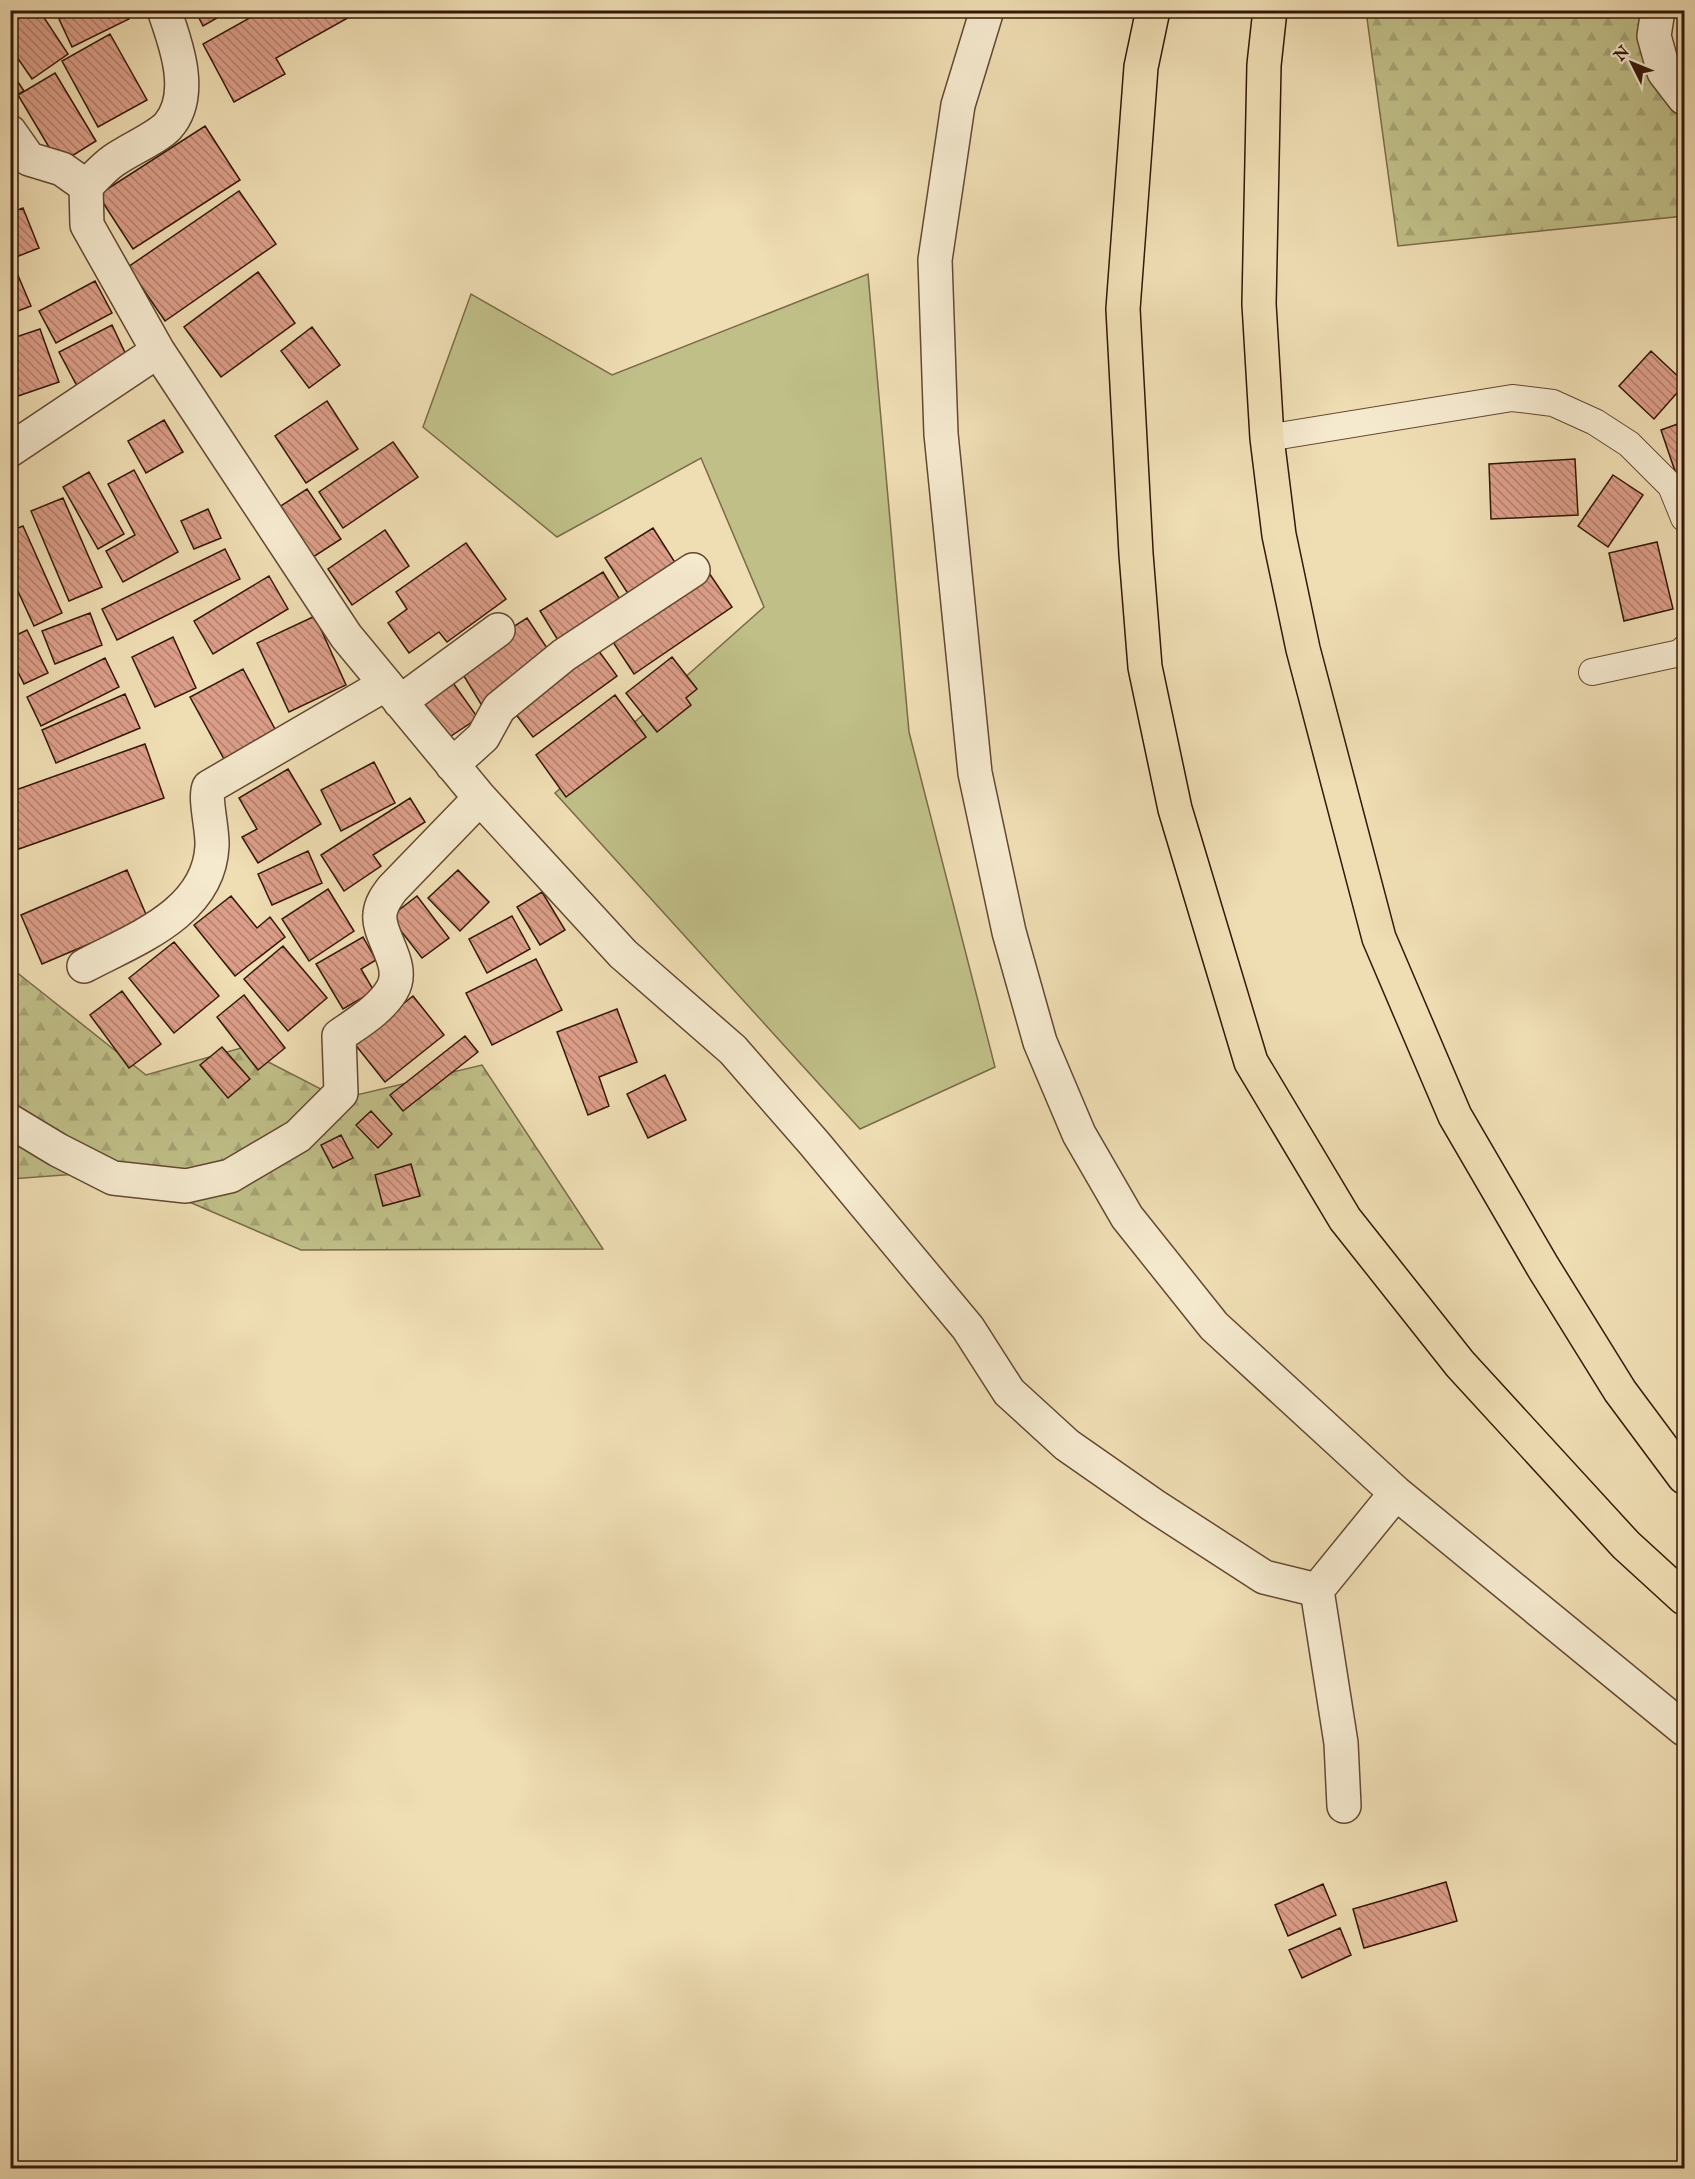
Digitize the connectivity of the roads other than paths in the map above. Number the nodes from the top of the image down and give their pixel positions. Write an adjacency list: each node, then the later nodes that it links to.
1 (164, 10): 8 (street)
2 (987, 10): 23 (street)
3 (1154, 10): 25 (highway)
4 (1270, 10): 10 (highway)
5 (1658, 10): 6 (street)
6 (1684, 98)
7 (10, 132): 8 (street)
8 (86, 186): 9 (street)
9 (158, 351): 11 (street); 17 (street)
10 (1267, 438): 12 (lane); 22 (highway)
11 (10, 450)
12 (1684, 518)
13 (693, 570): 18 (street)
14 (498, 630): 17 (street)
15 (1684, 649): 16 (lane)
16 (1592, 672)
17 (393, 693): 18 (street); 20 (street)
18 (452, 765): 19 (street)
19 (480, 798): 21 (street); 24 (street)
20 (84, 966)
21 (10, 1121)
22 (1684, 1477)
23 (1396, 1493): 24 (street); 26 (street)
24 (1317, 1590): 27 (street)
25 (1684, 1598)
26 (1684, 1729)
27 (1344, 1806)

